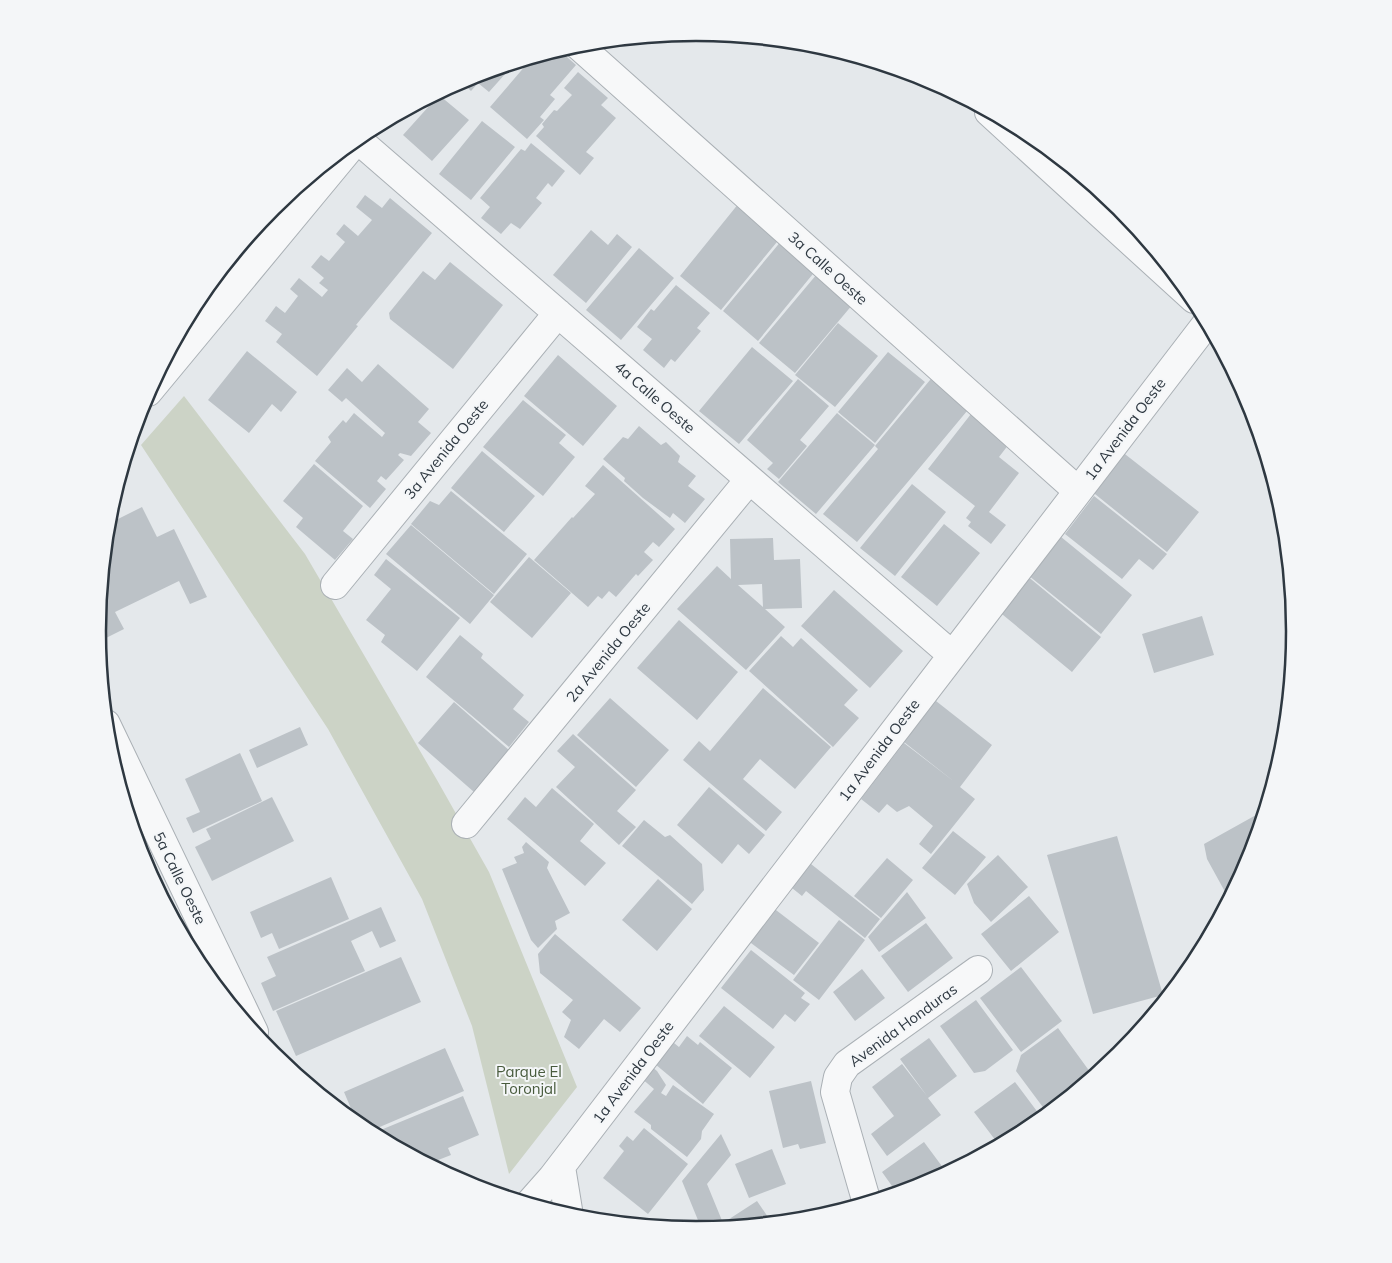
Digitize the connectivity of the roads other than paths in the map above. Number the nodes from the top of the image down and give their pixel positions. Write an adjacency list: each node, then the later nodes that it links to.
1 (587, 52): 10 (street, 3a Calle Oeste)
2 (1013, 134): 5 (street)
3 (364, 144): 6 (street, 4a Calle Oeste)
4 (338, 162): 8 (street)
5 (1163, 271)
6 (558, 313): 9 (street, 4a Calle Oeste); 11 (street, 3a Avenida Oeste)
7 (1202, 328): 10 (street, 1a Avenida Oeste)
8 (168, 367)
9 (749, 480): 12 (street, 4a Calle Oeste); 14 (street, 2a Avenida Oeste)
10 (1078, 491): 12 (street, 1a Avenida Oeste)
11 (335, 585)
12 (952, 655): 17 (street, 1a Avenida Oeste)
13 (117, 747): 16 (street, 5a Calle Oeste)
14 (466, 824)
15 (978, 970): 18 (street, Avenida Honduras)
16 (244, 1011)
17 (556, 1173): 19 (street, 1a Avenida Oeste); 20 (street)
18 (865, 1197)
19 (534, 1199)
20 (566, 1207)

